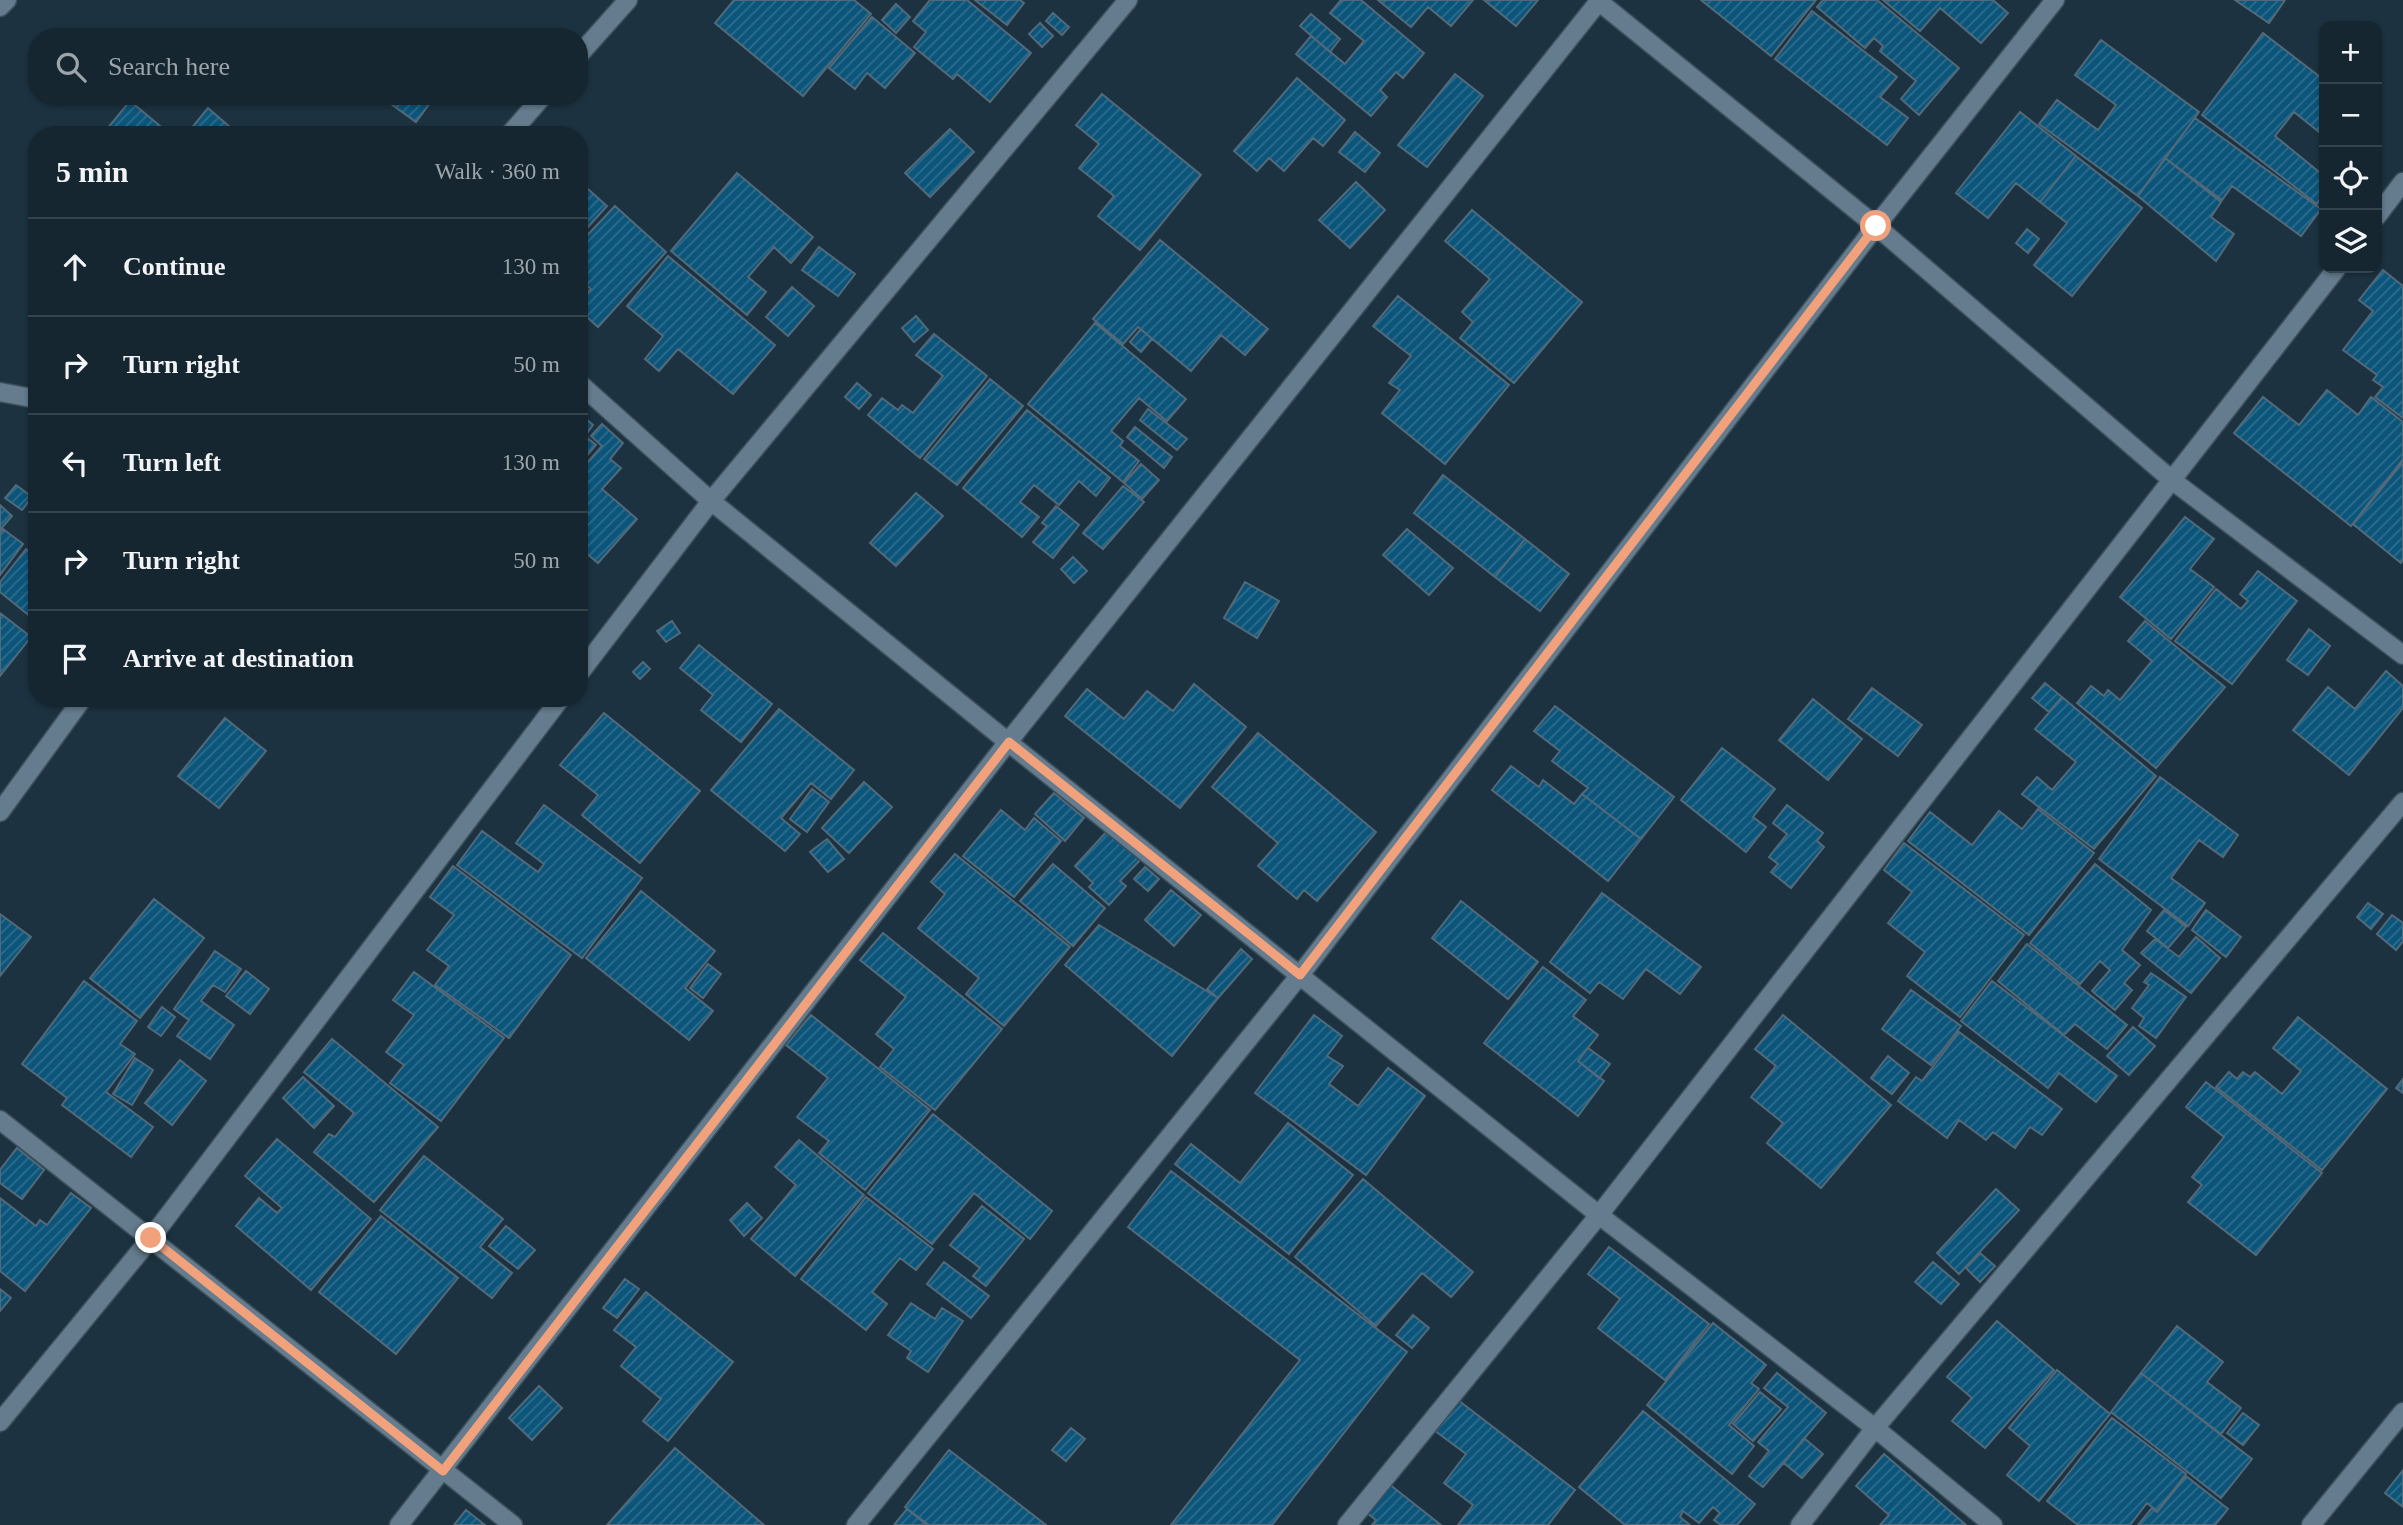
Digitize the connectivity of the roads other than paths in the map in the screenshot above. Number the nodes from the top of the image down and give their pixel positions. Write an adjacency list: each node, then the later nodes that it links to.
1 (7, 0): 6 (street)
2 (628, 0): 7 (street)
3 (1128, 0): 18 (street)
4 (2055, 0): 12 (street)
5 (1598, 1): 12 (street); 23 (street)
6 (0, 7)
7 (588, 45)
8 (535, 105): 9 (street)
9 (517, 126)
10 (2403, 182): 11 (street)
11 (2382, 210)
12 (1876, 226): 17 (street); 26 (street)
13 (2333, 273): 17 (street)
14 (0, 391): 16 (street)
15 (588, 391): 18 (street)
16 (28, 397)
17 (2173, 481): 19 (street); 28 (street)
18 (711, 501): 20 (street); 23 (street)
19 (2403, 655)
20 (588, 662)
21 (76, 707): 25 (street)
22 (554, 707): 29 (street)
23 (1009, 742): 26 (street); 33 (street)
24 (2403, 802): 32 (street)
25 (0, 812)
26 (1300, 975): 28 (street); 36 (street)
27 (0, 1120): 29 (street)
28 (1599, 1215): 32 (street); 37 (street)
29 (151, 1238): 31 (street); 33 (street)
30 (2403, 1412): 40 (street)
31 (0, 1422)
32 (1875, 1428): 38 (street); 39 (street)
33 (443, 1471): 34 (street); 35 (street)
34 (399, 1525)
35 (513, 1525)
36 (856, 1525)
37 (1347, 1525)
38 (1800, 1525)
39 (1993, 1525)
40 (2311, 1525)

